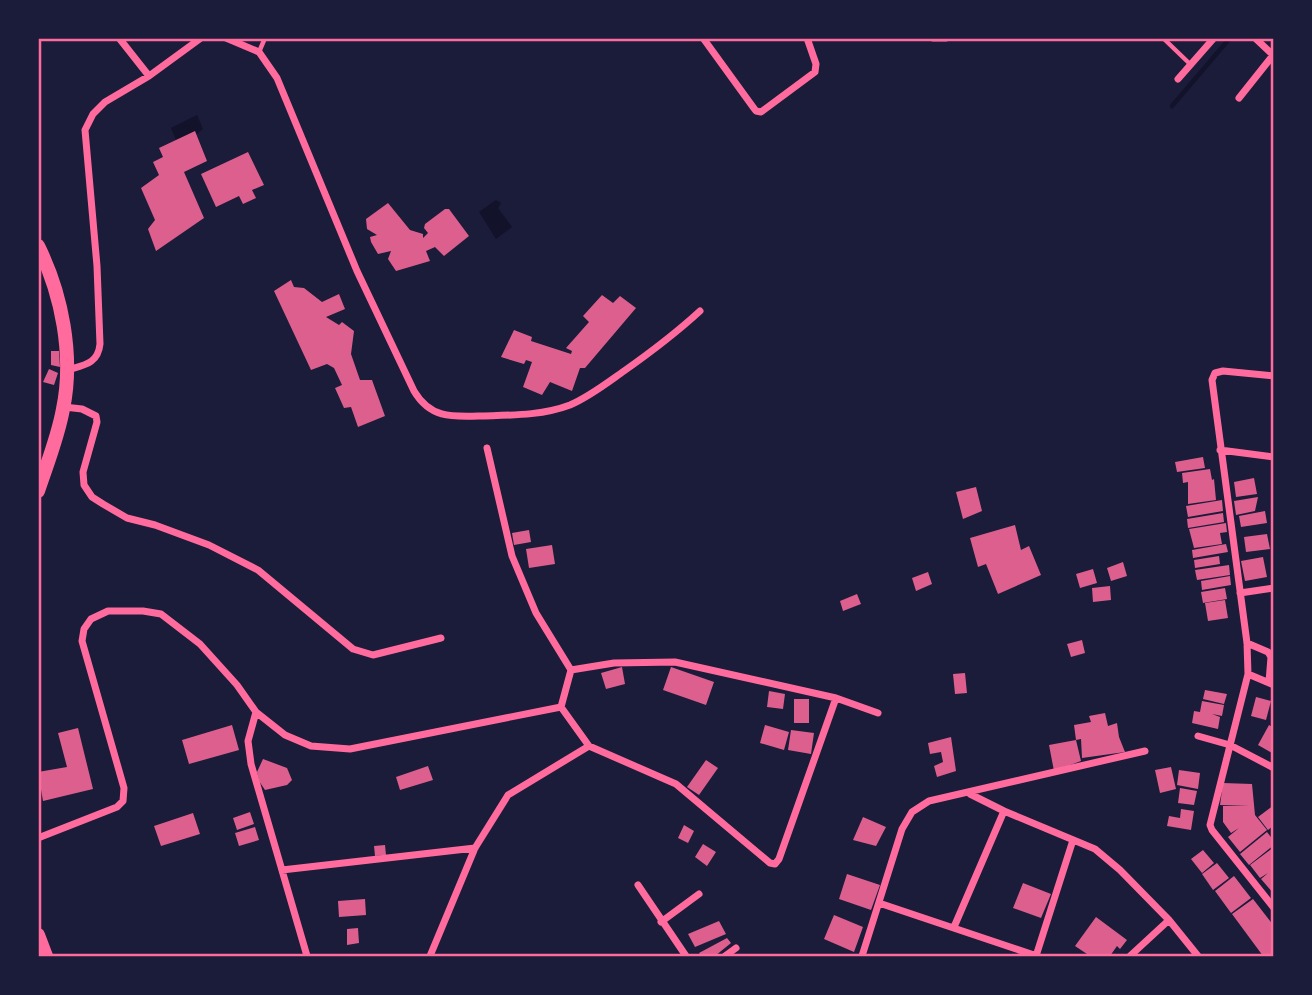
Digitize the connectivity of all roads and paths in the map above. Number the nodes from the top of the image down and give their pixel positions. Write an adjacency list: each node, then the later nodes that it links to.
1 (119, 38): 15 (street)
2 (201, 38): 15 (street)
3 (226, 38): 12 (street)
4 (265, 38): 12 (lane)
5 (703, 38): 6 (street)
6 (807, 38)
7 (933, 38): 8 (street)
8 (946, 38)
9 (1163, 38): 14 (lane)
10 (1214, 38): 14 (street)
11 (1255, 38): 13 (street)
12 (260, 52): 19 (street)
13 (1273, 54): 17 (street)
14 (1190, 64): 16 (street)
15 (149, 76): 20 (street)
16 (1178, 79)
17 (1239, 98)
18 (38, 246): 20 (main road)
19 (700, 311)
20 (66, 371): 22 (main road)
21 (1273, 376): 24 (street)
22 (64, 407): 26 (main road); 29 (street)
23 (487, 448): 31 (street)
24 (1220, 450): 25 (street); 28 (street)
25 (1273, 457)
26 (38, 491)
27 (1273, 588): 28 (street)
28 (1240, 593): 30 (street)
29 (441, 638)
30 (1247, 643): 32 (street); 33 (street)
31 (571, 670): 34 (street); 35 (street)
32 (1248, 674): 33 (street); 39 (street)
33 (1271, 684)
34 (836, 698): 37 (street); 40 (street)
35 (561, 707): 36 (street); 40 (street)
36 (256, 712): 45 (street); 48 (street)
37 (878, 713)
38 (1198, 736): 39 (street)
39 (1230, 745): 42 (street); 52 (street)
40 (589, 746): 47 (street)
41 (1145, 751): 43 (street)
42 (1273, 768)
43 (970, 793): 44 (street); 51 (street)
44 (1004, 811): 46 (street); 55 (street)
45 (38, 838)
46 (1073, 840): 53 (street); 58 (street)
47 (475, 848): 48 (street); 61 (street)
48 (282, 870): 60 (street)
49 (638, 885): 54 (street)
50 (699, 894): 54 (street)
51 (879, 903): 55 (street); 64 (street)
52 (1273, 908)
53 (1169, 920): 65 (street); 66 (street)
54 (661, 922): 62 (street)
55 (954, 927): 58 (street)
56 (38, 935): 59 (main road)
57 (736, 948): 63 (street)
58 (1036, 956)
59 (46, 957)
60 (307, 957)
61 (430, 957)
62 (686, 957)
63 (725, 957)
64 (862, 957)
65 (1130, 957)
66 (1198, 957)

